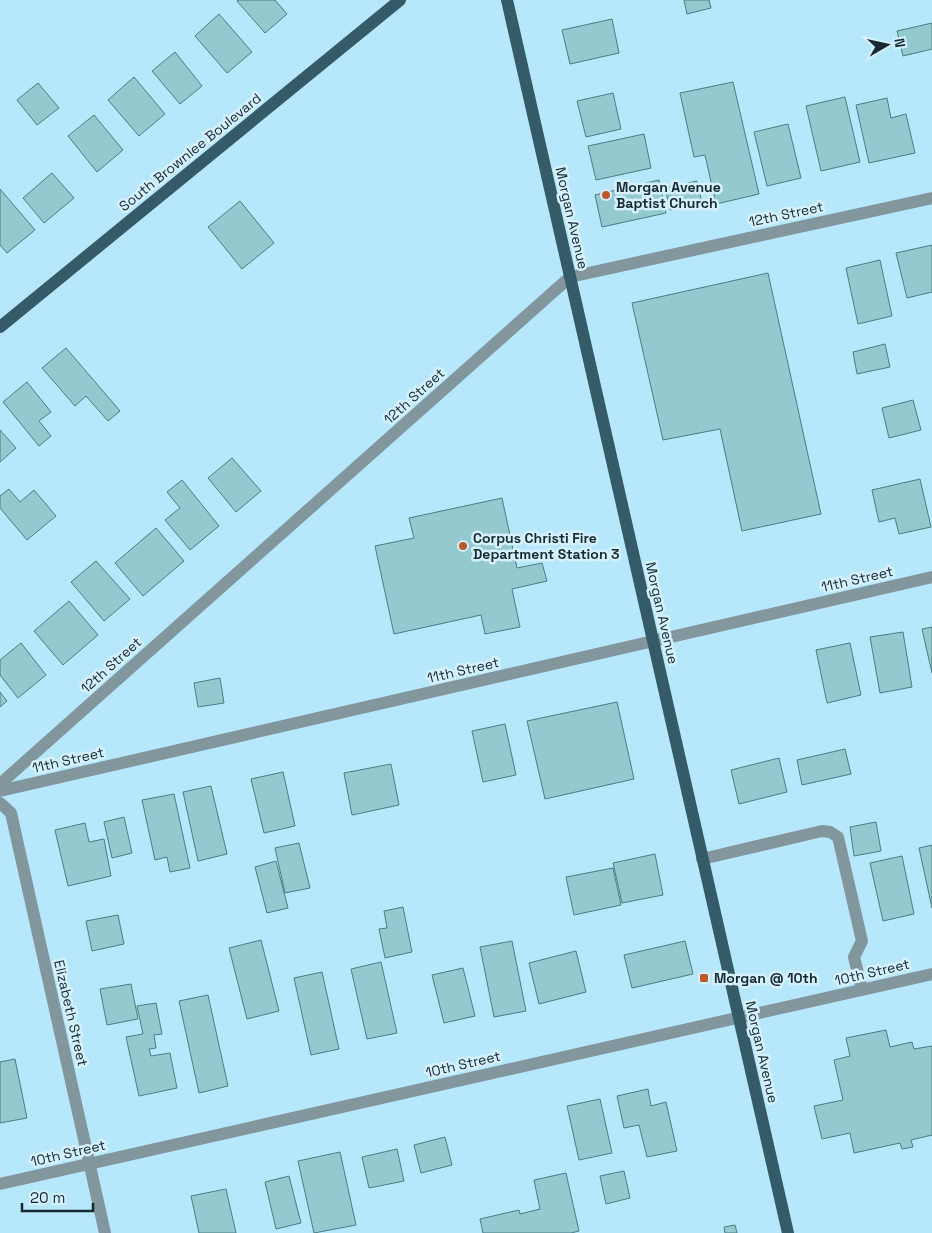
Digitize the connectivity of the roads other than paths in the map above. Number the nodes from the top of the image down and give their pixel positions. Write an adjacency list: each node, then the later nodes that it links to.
1 (400, 0): 5 (main road, South Brownlee Boulevard)
2 (507, 0): 4 (main road, Morgan Avenue)
3 (932, 198): 4 (street, 12th Street)
4 (570, 277): 7 (main road, Morgan Avenue); 8 (street, 12th Street)
5 (0, 327)
6 (932, 577): 7 (street, 11th Street)
7 (653, 642): 9 (street, 11th Street); 11 (main road, Morgan Avenue)
8 (0, 784)
9 (0, 791)
10 (0, 803): 15 (street, Elizabeth Street)
11 (702, 859): 13 (street); 14 (main road, Morgan Avenue)
12 (932, 974): 13 (street, 10th Street)
13 (862, 990): 14 (street, 10th Street)
14 (739, 1018): 15 (street, 10th Street); 18 (main road, Morgan Avenue)
15 (89, 1164): 16 (street, 10th Street); 17 (street, Elizabeth Street)
16 (0, 1184)
17 (105, 1233)
18 (788, 1233)

